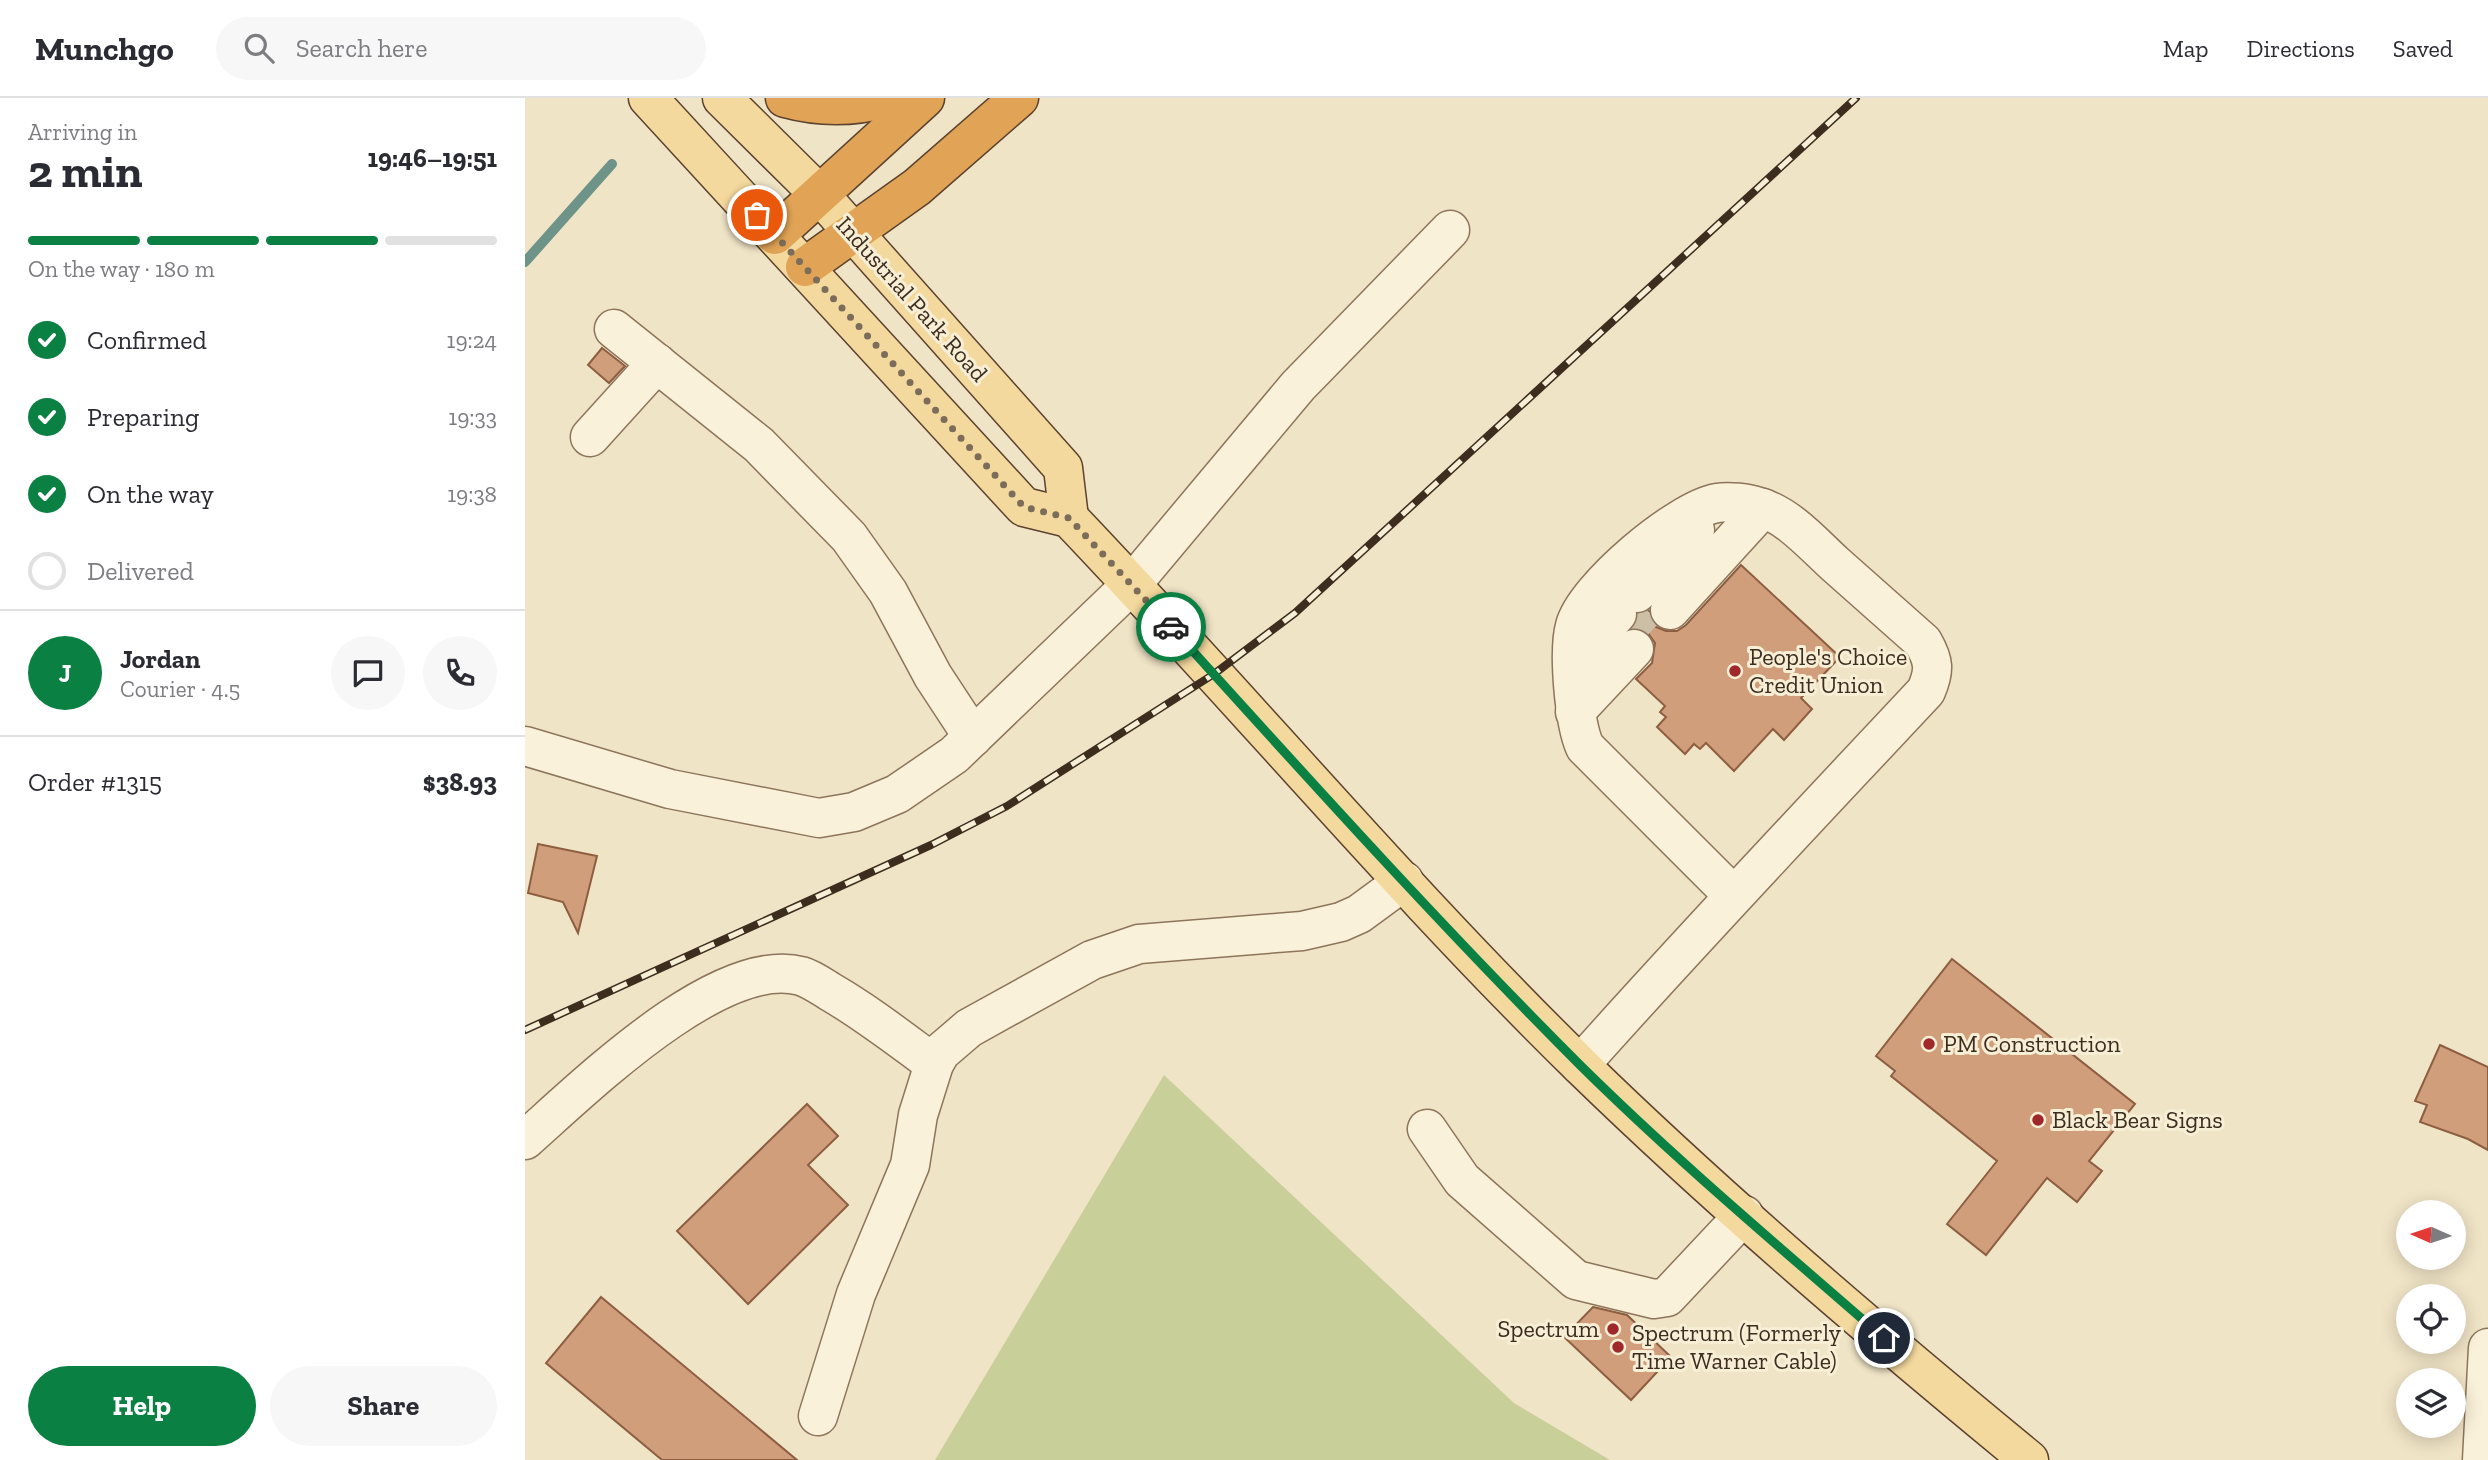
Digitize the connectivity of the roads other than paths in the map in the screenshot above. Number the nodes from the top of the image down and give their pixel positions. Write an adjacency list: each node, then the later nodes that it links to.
1 (648, 98): 10 (main road)
2 (722, 98): 7 (main road, Industrial Park Road)
3 (785, 98): 4 (highway)
4 (885, 98)
5 (925, 98): 7 (highway)
6 (1019, 98): 9 (highway)
7 (820, 195): 9 (main road, Industrial Park Road); 10 (highway)
8 (1450, 230): 17 (lane)
9 (852, 231): 11 (highway); 16 (main road, Industrial Park Road)
10 (775, 235): 11 (main road)
11 (805, 267): 16 (main road)
12 (614, 329): 13 (lane)
13 (657, 363): 14 (lane); 20 (lane)
14 (590, 437)
15 (1742, 505): 18 (lane); 19 (lane); 23 (lane)
16 (1069, 518): 17 (main road)
17 (1132, 584): 20 (lane); 22 (main road)
18 (1639, 617): 19 (lane); 19 (lane)
19 (1577, 701): 23 (lane)
20 (973, 737): 21 (lane)
21 (525, 746)
22 (1403, 881): 24 (lane); 25 (main road)
23 (1734, 896): 25 (lane)
24 (935, 1065): 27 (lane); 30 (lane)
25 (1580, 1065): 28 (main road)
26 (1427, 1129): 28 (lane)
27 (525, 1140)
28 (1744, 1214): 31 (main road)
29 (2488, 1348): 32 (lane)
30 (818, 1416)
31 (2029, 1460)
32 (2481, 1460)

